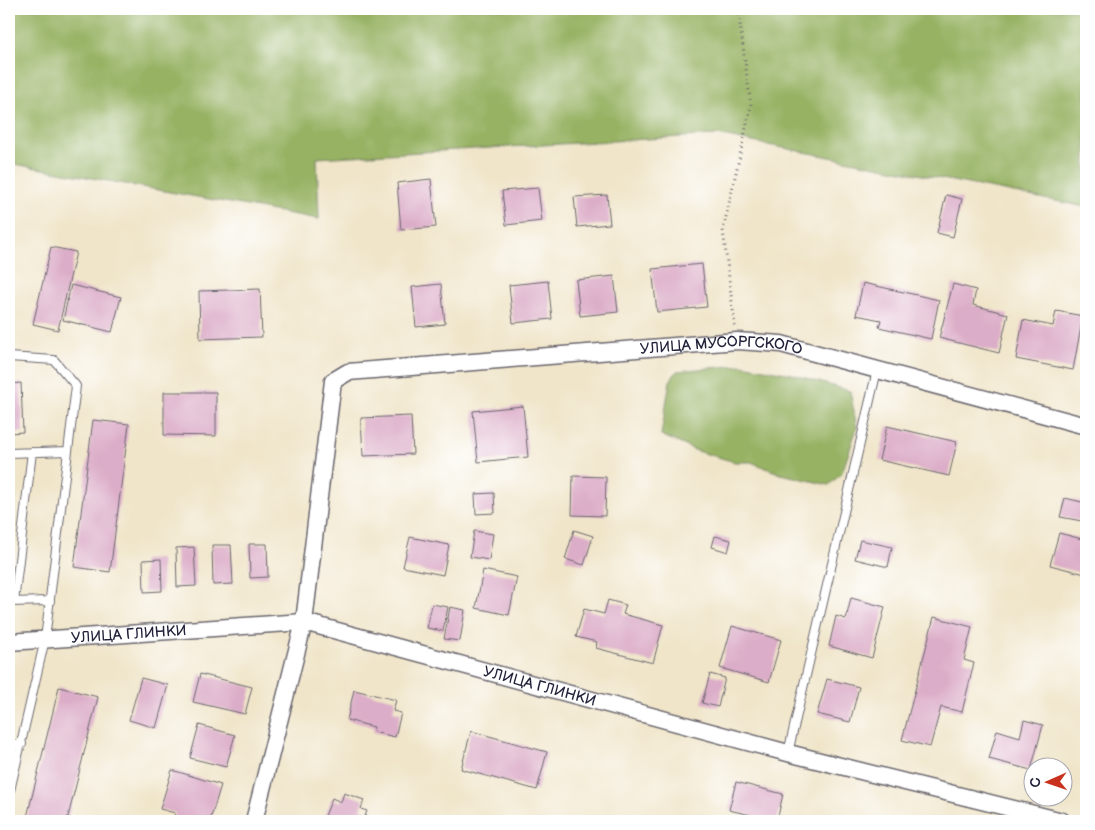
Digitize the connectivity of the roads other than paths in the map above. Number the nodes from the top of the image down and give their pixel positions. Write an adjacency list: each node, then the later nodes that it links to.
1 (9, 358): 4 (lane)
2 (877, 370): 3 (street, УЛИЦА МУСОРГСКОГО); 9 (street, УЛИЦА МУСОРГСКОГО); 14 (lane)
3 (1086, 426)
4 (68, 451): 5 (lane); 7 (lane)
5 (32, 452): 6 (lane); 8 (lane)
6 (9, 453)
7 (50, 600): 8 (lane); 10 (lane)
8 (11, 602)
9 (304, 622): 10 (street, УЛИЦА ГЛИНКИ); 14 (street, УЛИЦА ГЛИНКИ); 16 (street)
10 (45, 639): 11 (street, УЛИЦА ГЛИНКИ); 12 (lane)
11 (9, 642)
12 (22, 744): 13 (lane); 15 (lane)
13 (9, 745)
14 (788, 753): 17 (street, УЛИЦА ГЛИНКИ)
15 (9, 795)
16 (254, 821)
17 (1062, 821)

